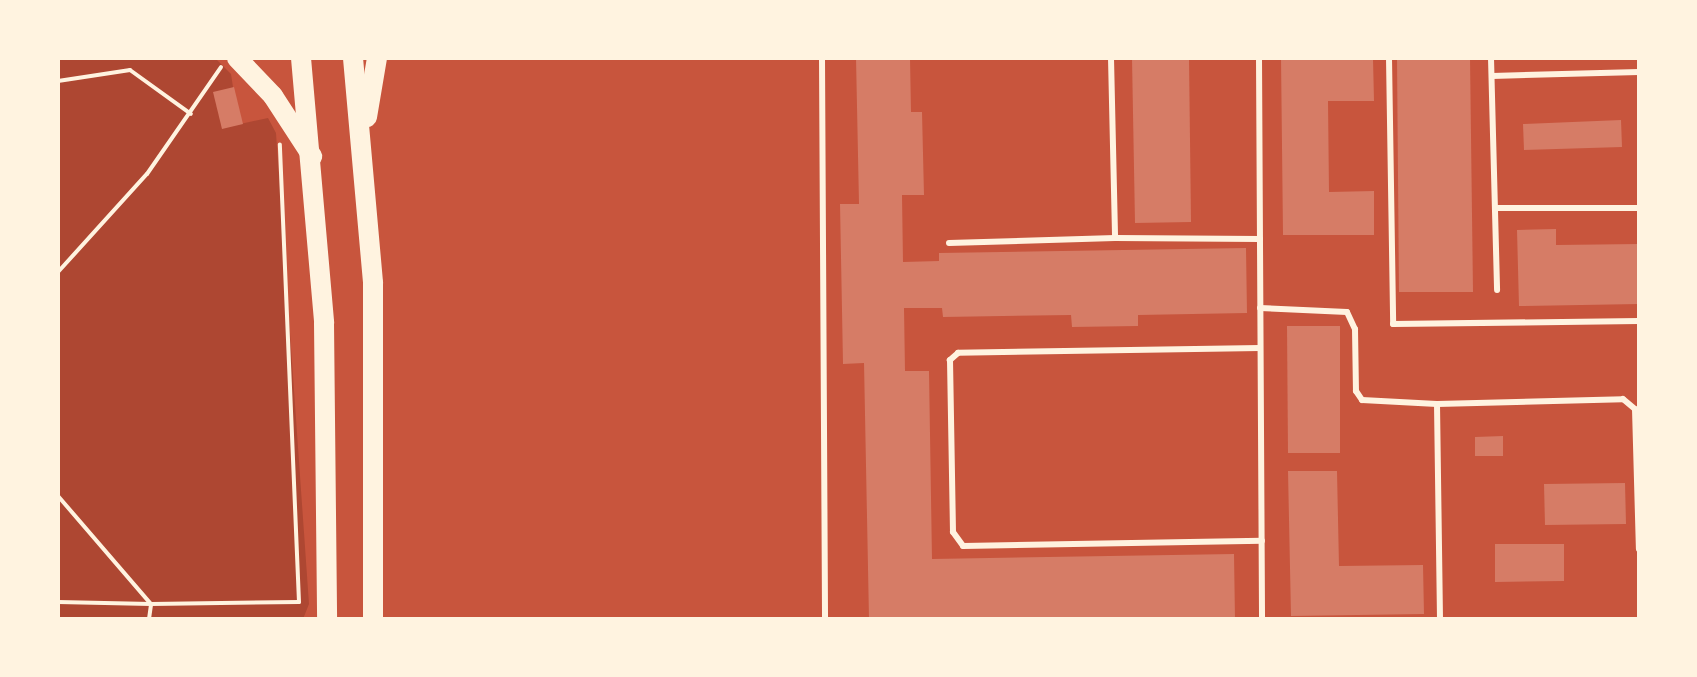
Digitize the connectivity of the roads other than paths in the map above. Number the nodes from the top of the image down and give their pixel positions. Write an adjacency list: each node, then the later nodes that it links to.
1 (301, 58): 13 (main road)
2 (353, 58): 12 (main road)
3 (377, 58): 12 (main road)
4 (822, 58): 29 (lane)
5 (1111, 58): 16 (lane)
6 (1259, 58): 17 (lane)
7 (1389, 58): 21 (lane)
8 (1491, 58): 11 (lane)
9 (229, 62): 13 (main road)
10 (1639, 72): 11 (lane)
11 (1492, 76): 14 (lane)
12 (362, 153): 28 (main road)
13 (312, 156): 27 (main road)
14 (1495, 208): 15 (lane); 19 (lane)
15 (1639, 208)
16 (1115, 238): 17 (lane); 18 (lane)
17 (1260, 239): 20 (lane)
18 (949, 243)
19 (1497, 290)
20 (1260, 308): 22 (lane); 23 (lane)
21 (1639, 321)
22 (1260, 348): 25 (lane); 25 (lane)
23 (1437, 404): 24 (lane); 31 (lane)
24 (1637, 441): 26 (lane)
25 (1262, 541): 30 (lane)
26 (1639, 549)
27 (328, 610)
28 (373, 619)
29 (825, 619)
30 (1262, 619)
31 (1440, 619)

